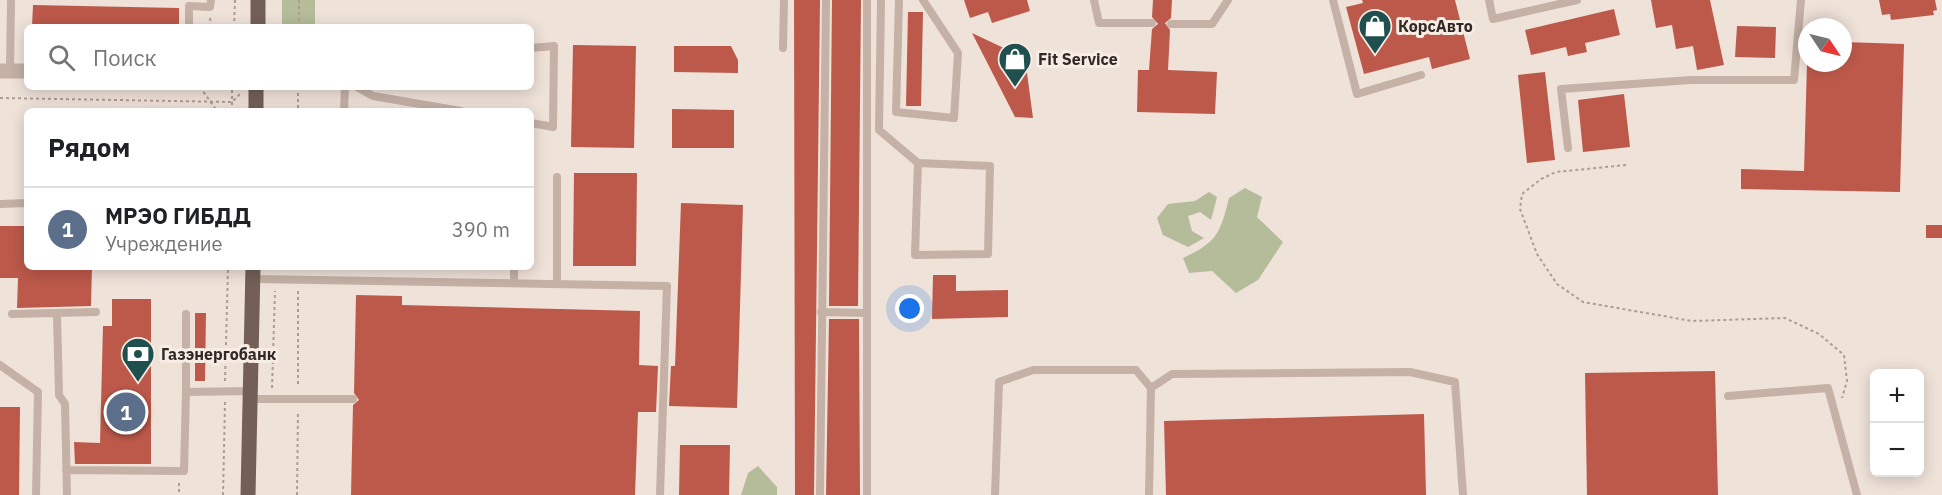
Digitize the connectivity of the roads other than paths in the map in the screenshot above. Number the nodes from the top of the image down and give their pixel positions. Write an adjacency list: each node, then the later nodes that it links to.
1 (11, 0): 22 (lane)
2 (211, 0): 17 (lane)
3 (258, 0): 18 (main road)
4 (784, 0): 21 (lane)
5 (826, 0): 42 (lane)
6 (867, 0): 43 (lane)
7 (881, 0): 33 (lane)
8 (899, 0): 9 (lane)
9 (923, 0)
10 (1094, 0): 16 (lane)
11 (1228, 0): 19 (lane)
12 (1333, 0): 24 (lane)
13 (1489, 0): 14 (lane)
14 (1577, 0)
15 (1801, 0): 32 (lane)
16 (1152, 23)
17 (189, 24)
18 (258, 24)
19 (1171, 24)
20 (534, 48): 31 (lane)
21 (783, 48)
22 (5, 71): 23 (street)
23 (24, 71)
24 (1421, 75)
25 (256, 90): 28 (main road)
26 (345, 90): 29 (lane)
27 (362, 90): 30 (lane)
28 (256, 108)
29 (344, 108)
30 (443, 108)
31 (534, 124)
32 (1568, 148)
33 (918, 163): 33 (lane)
34 (557, 177): 40 (lane)
35 (24, 203): 36 (lane)
36 (0, 204)
37 (514, 270): 39 (lane)
38 (253, 273): 39 (lane); 50 (main road)
39 (514, 283): 40 (lane)
40 (557, 283): 57 (lane)
41 (96, 312): 45 (lane)
42 (821, 312): 43 (lane); 58 (lane)
43 (867, 313): 59 (lane)
44 (12, 314): 45 (lane)
45 (57, 314): 53 (lane)
46 (186, 314): 49 (lane)
47 (0, 365): 54 (lane)
48 (1151, 388): 60 (lane); 61 (lane); 62 (lane)
49 (186, 392): 50 (lane); 53 (lane)
50 (250, 395): 52 (lane); 56 (main road)
51 (1728, 396): 63 (lane)
52 (353, 399)
53 (66, 470): 55 (lane)
54 (36, 495)
55 (67, 495)
56 (248, 495)
57 (660, 495)
58 (820, 495)
59 (867, 495)
60 (995, 495)
61 (1149, 495)
62 (1463, 495)
63 (1857, 495)

